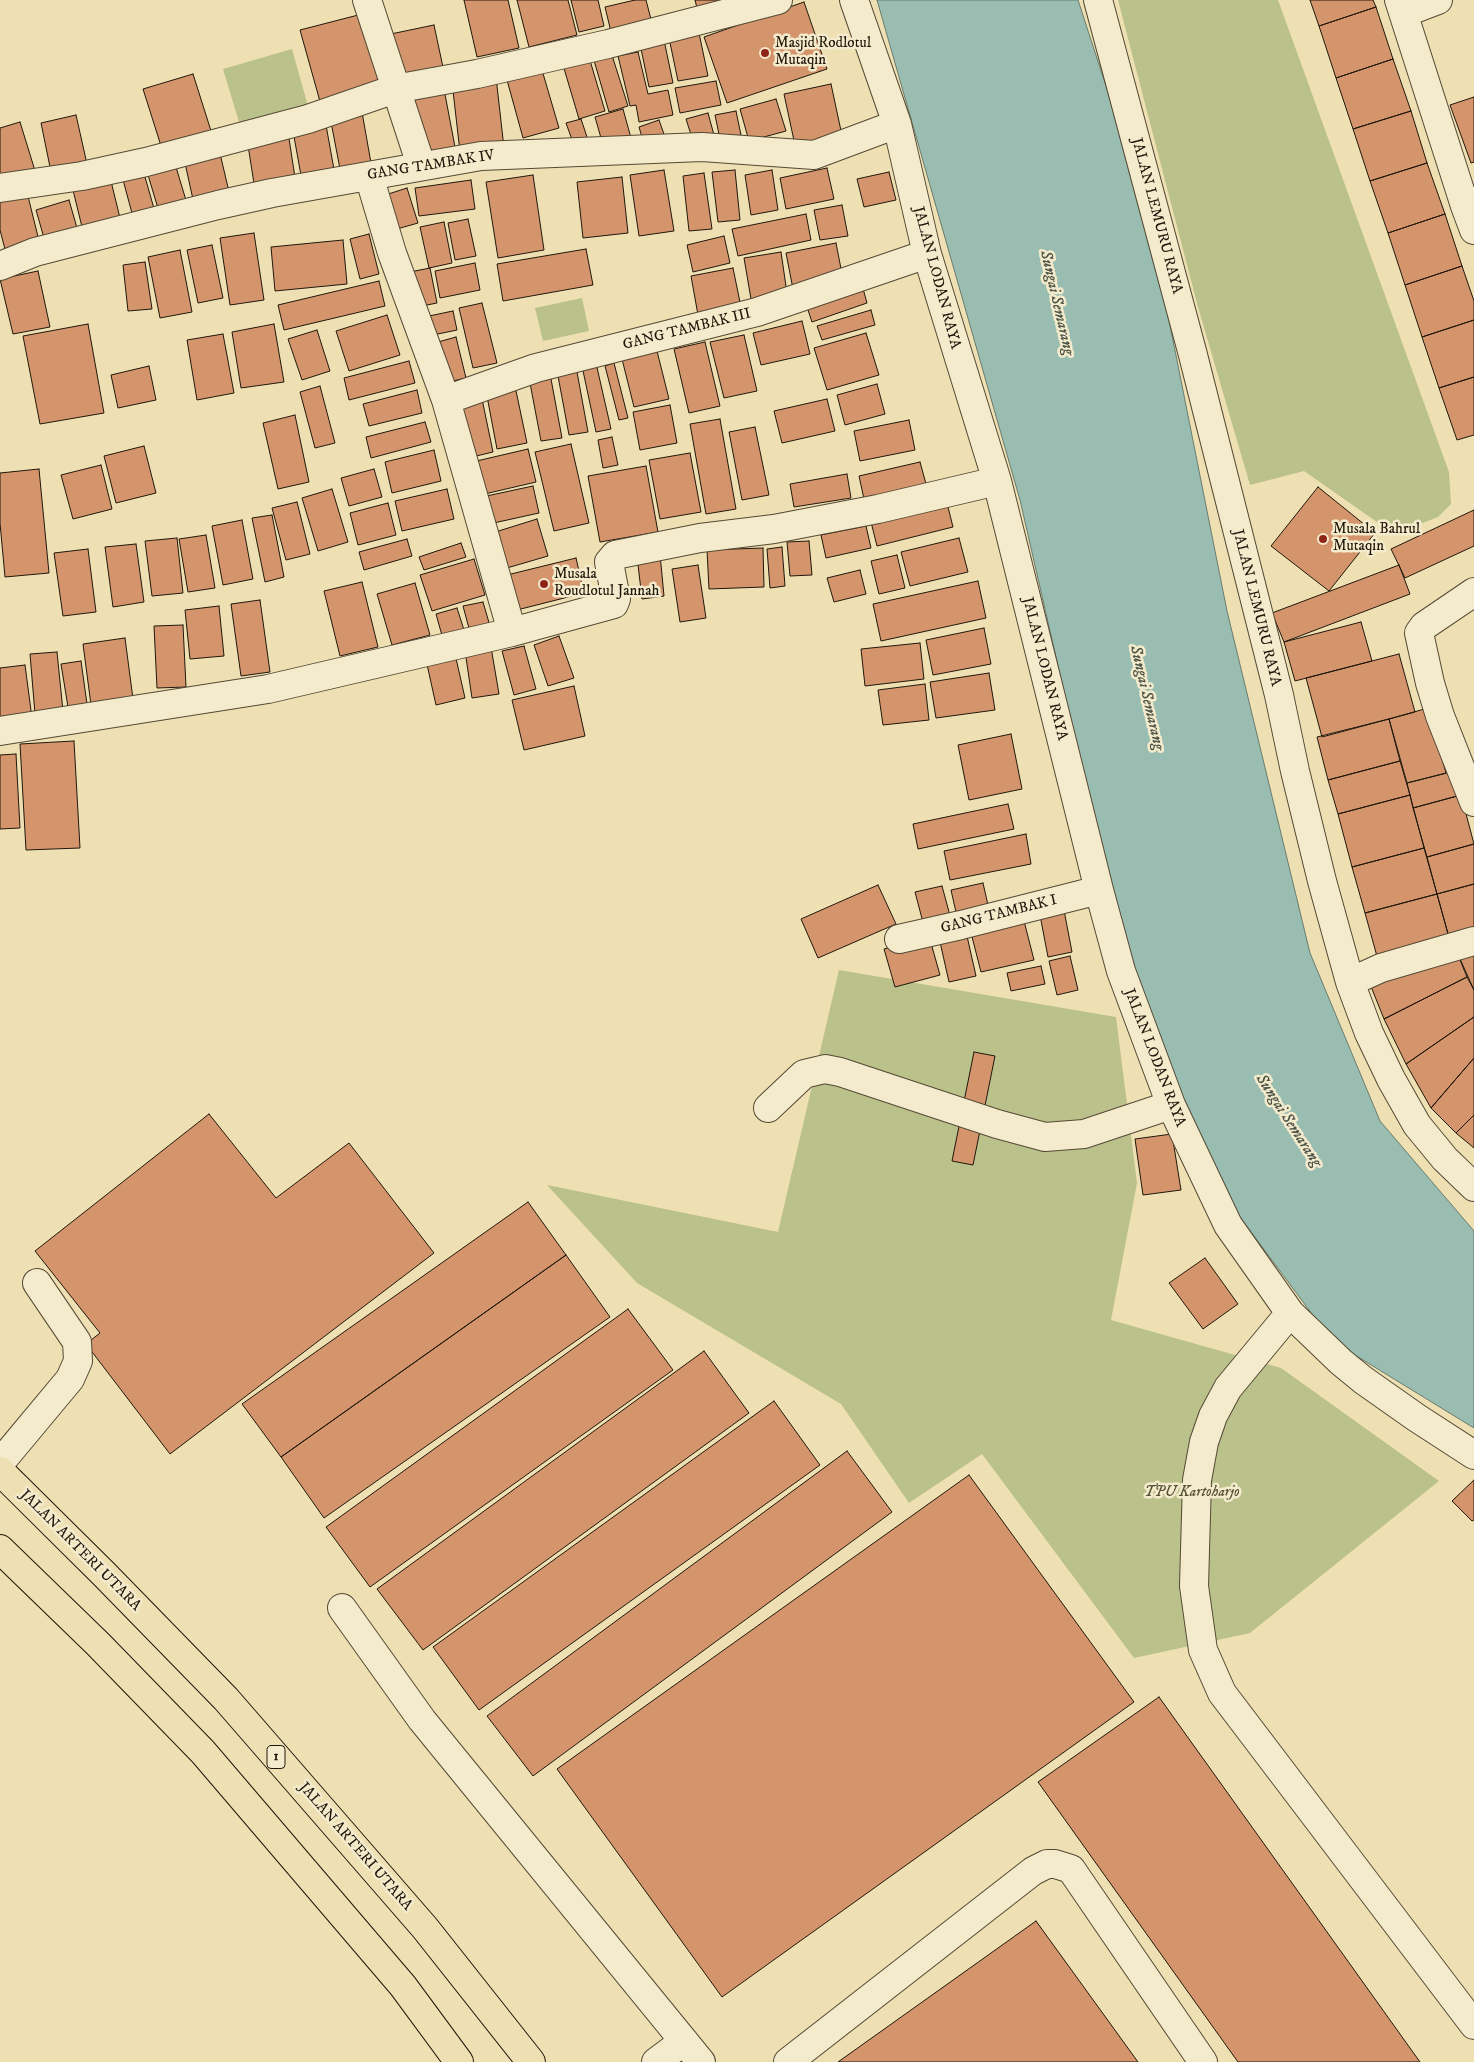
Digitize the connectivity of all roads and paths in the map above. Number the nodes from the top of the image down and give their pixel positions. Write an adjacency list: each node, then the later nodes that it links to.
1 (367, 0): 7 (street)
2 (778, 0): 7 (street)
3 (854, 0): 8 (street, JALAN LODAN RAYA)
4 (1098, 0): 24 (street, JALAN LEMURU RAYA)
5 (1438, 0): 6 (street)
6 (1402, 6): 12 (street)
7 (395, 89): 9 (street); 11 (street)
8 (897, 124): 9 (street, GANG TAMBAK IV); 13 (street, JALAN LODAN RAYA)
9 (421, 165): 10 (street, GANG TAMBAK IV)
10 (369, 176): 14 (street, GANG TAMBAK IV); 15 (street)
11 (0, 188)
12 (1471, 212)
13 (927, 254): 15 (street, GANG TAMBAK III); 16 (street, JALAN LODAN RAYA)
14 (0, 266)
15 (446, 400): 18 (street)
16 (997, 481): 18 (street); 21 (street, JALAN LODAN RAYA)
17 (1474, 592): 20 (street)
18 (512, 632): 19 (street)
19 (0, 731)
20 (1474, 802)
21 (1099, 890): 22 (street, GANG TAMBAK I); 25 (street, JALAN LODAN RAYA)
22 (899, 939)
23 (1474, 941): 24 (street)
24 (1350, 982): 27 (street, JALAN LEMURU RAYA)
25 (1171, 1105): 26 (street); 29 (street, JALAN LODAN RAYA)
26 (768, 1108)
27 (1474, 1188)
28 (37, 1283): 31 (street)
29 (1290, 1313): 30 (street, JALAN LODAN RAYA); 35 (street)
30 (1474, 1455)
31 (0, 1463)
32 (0, 1471): 38 (highway, JALAN ARTERI UTARA / 1)
33 (0, 1549): 37 (highway)
34 (342, 1608): 36 (street)
35 (1474, 2025)
36 (693, 2052): 39 (street)
37 (459, 2062)
38 (531, 2062)
39 (656, 2062)
40 (788, 2062): 41 (street)
41 (1203, 2062)

